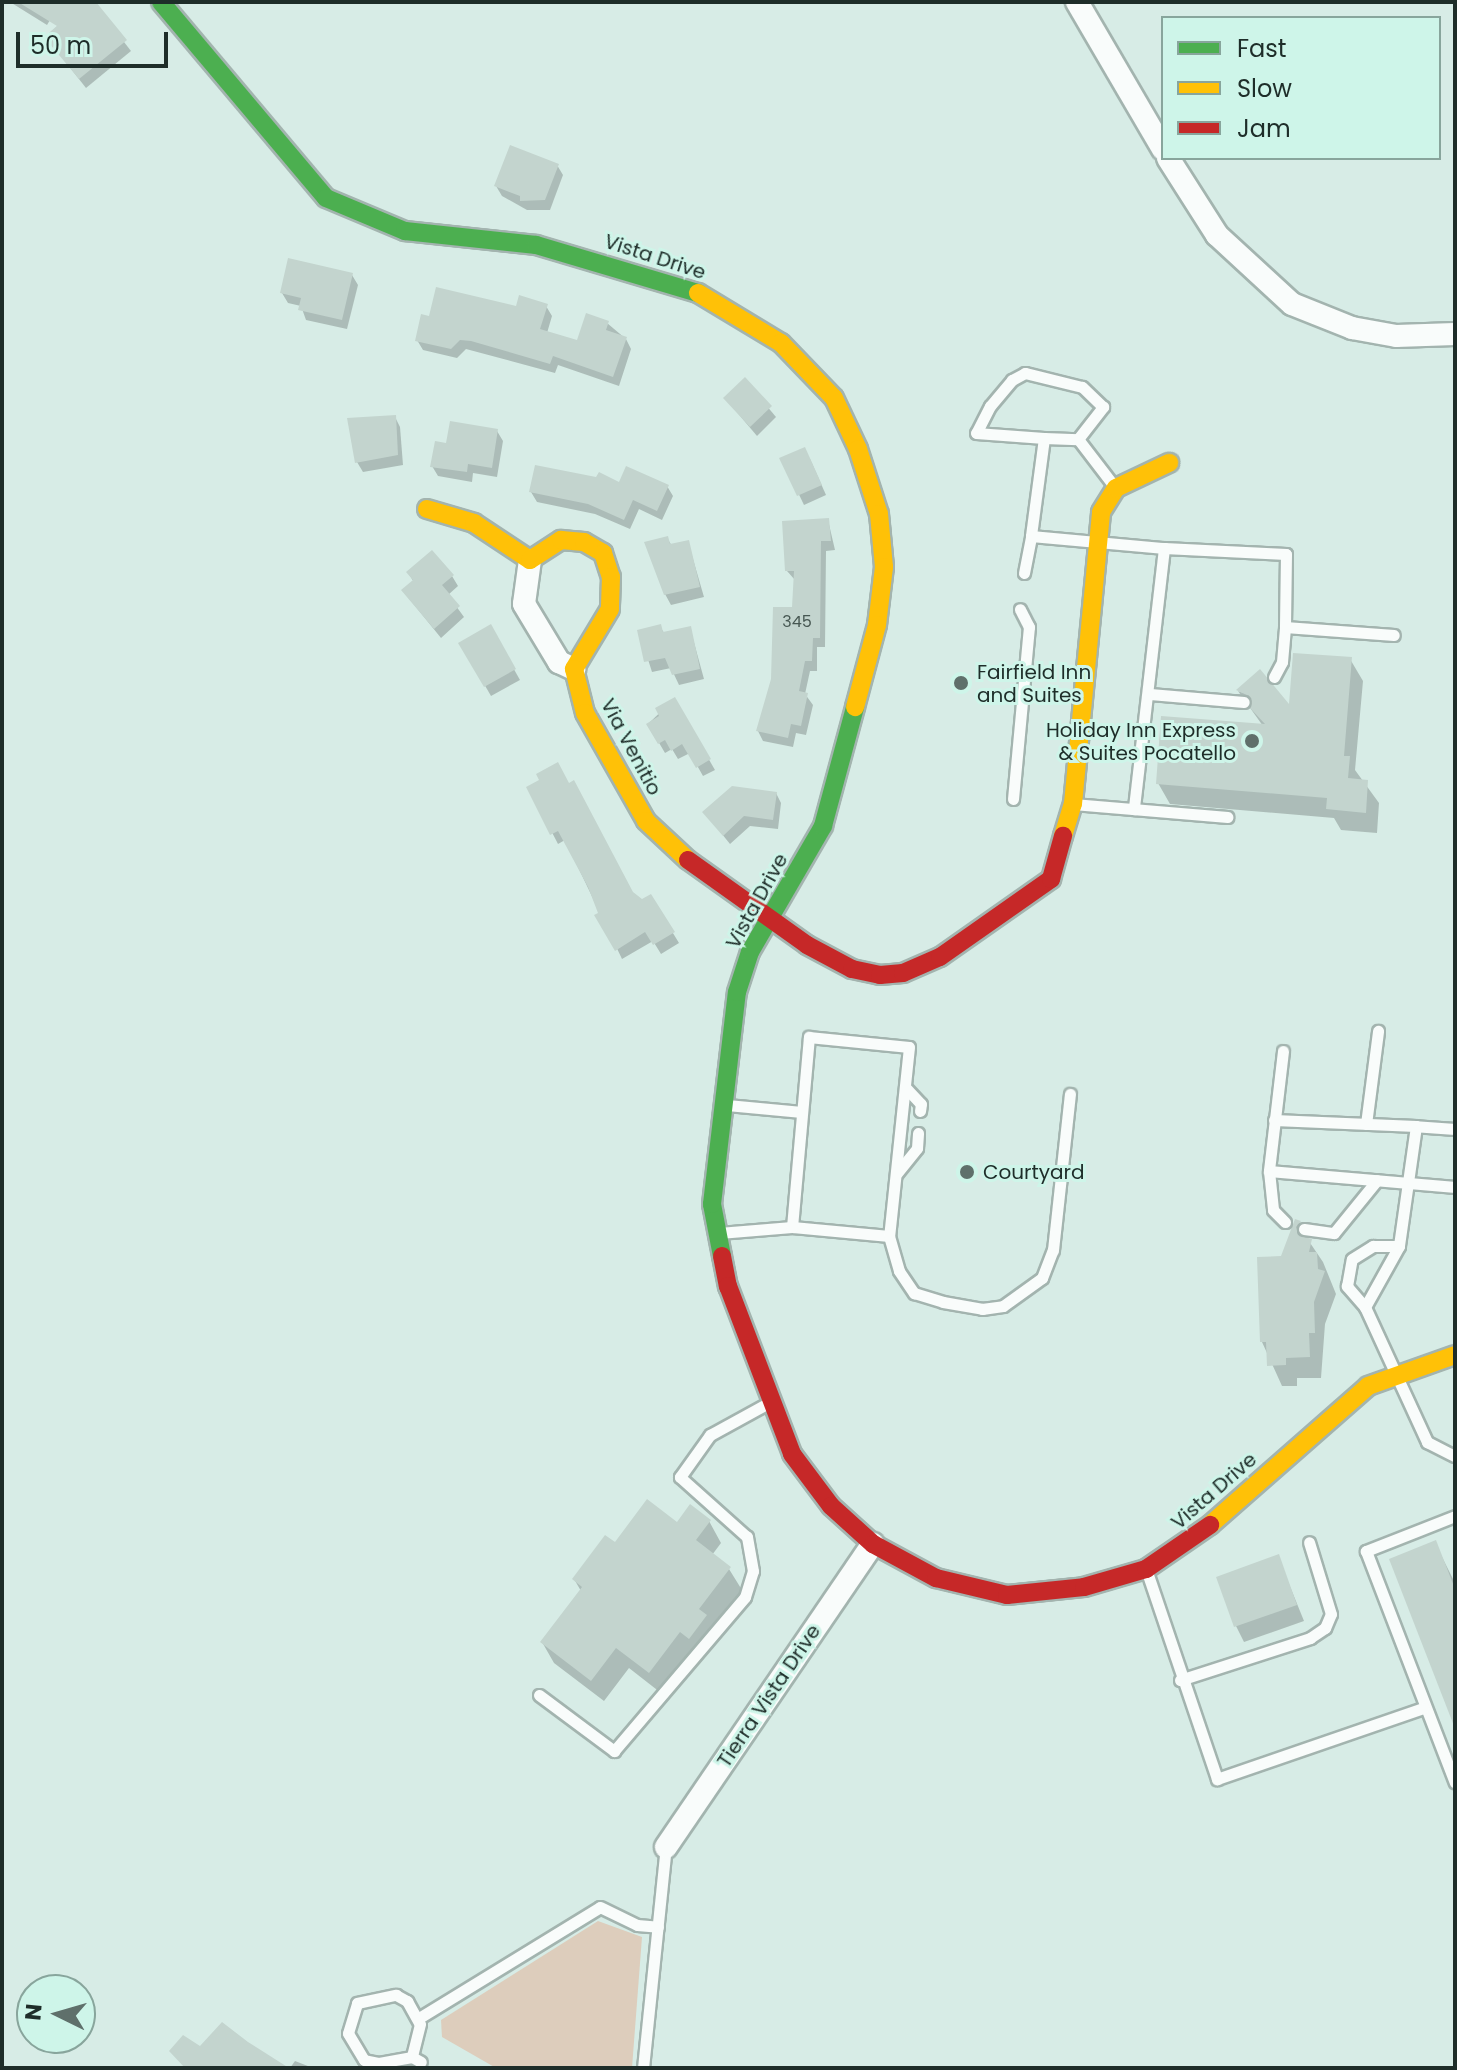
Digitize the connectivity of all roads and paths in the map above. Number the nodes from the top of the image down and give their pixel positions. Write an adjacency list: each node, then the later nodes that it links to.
1 (161, 2): 27 (street, Vista Drive)
2 (1077, 2): 3 (street)
3 (1161, 146)
4 (1169, 160): 5 (street)
5 (1455, 334)
6 (1044, 438): 7 (lane); 7 (lane); 11 (lane)
7 (1078, 439): 9 (lane)
8 (1169, 463): 9 (street)
9 (1116, 488): 12 (street, Via Venitio)
10 (427, 509): 14 (street)
11 (1031, 536): 12 (lane); 15 (lane)
12 (1095, 544): 13 (lane); 24 (street, Via Venitio)
13 (1164, 548): 17 (lane); 21 (lane)
14 (530, 560): 19 (street); 19 (street)
15 (1024, 573)
16 (1020, 609): 23 (lane)
17 (1285, 627): 18 (lane); 20 (lane)
18 (1394, 635)
19 (574, 669): 27 (street, Via Venitio)
20 (1274, 677)
21 (1150, 694): 22 (lane); 25 (lane)
22 (1244, 702)
23 (1013, 799)
24 (1073, 804): 25 (lane); 27 (street, Via Venitio)
25 (1134, 809): 26 (lane)
26 (1227, 817)
27 (769, 917): 32 (street, Vista Drive)
28 (1378, 1031): 36 (lane)
29 (1283, 1051): 35 (lane)
30 (905, 1087): 33 (lane); 34 (lane); 41 (lane)
31 (1070, 1094): 49 (lane)
32 (721, 1105): 34 (lane); 48 (street, Vista Drive)
33 (920, 1111)
34 (802, 1112): 46 (lane)
35 (1274, 1120): 36 (lane); 40 (lane)
36 (1366, 1124): 37 (lane)
37 (1416, 1126): 38 (lane); 43 (lane)
38 (1455, 1129)
39 (918, 1133): 41 (lane)
40 (1269, 1171): 42 (lane); 45 (lane)
41 (897, 1173): 49 (lane)
42 (1377, 1180): 43 (lane); 47 (lane)
43 (1408, 1183): 44 (lane); 50 (lane)
44 (1455, 1187)
45 (1285, 1222)
46 (792, 1227): 48 (lane); 49 (lane)
47 (1304, 1229)
48 (715, 1234): 54 (street, Vista Drive)
49 (889, 1236)
50 (1399, 1246): 51 (lane); 51 (lane)
51 (1365, 1307): 53 (lane)
52 (1455, 1355): 53 (street, Vista Drive)
53 (1392, 1374): 55 (lane); 59 (street, Vista Drive)
54 (771, 1402): 58 (street, Vista Drive); 61 (lane)
55 (1455, 1456)
56 (1455, 1516): 62 (lane)
57 (1309, 1542): 60 (lane)
58 (873, 1544): 59 (street, Vista Drive); 64 (street, Tierra Vista Drive)
59 (1146, 1569): 60 (lane)
60 (1180, 1680): 62 (lane)
61 (539, 1695)
62 (1423, 1708): 63 (lane)
63 (1455, 1783)
64 (666, 1847): 65 (lane)
65 (658, 1927): 66 (lane); 67 (lane)
66 (419, 2018): 66 (lane)
67 (643, 2068)

